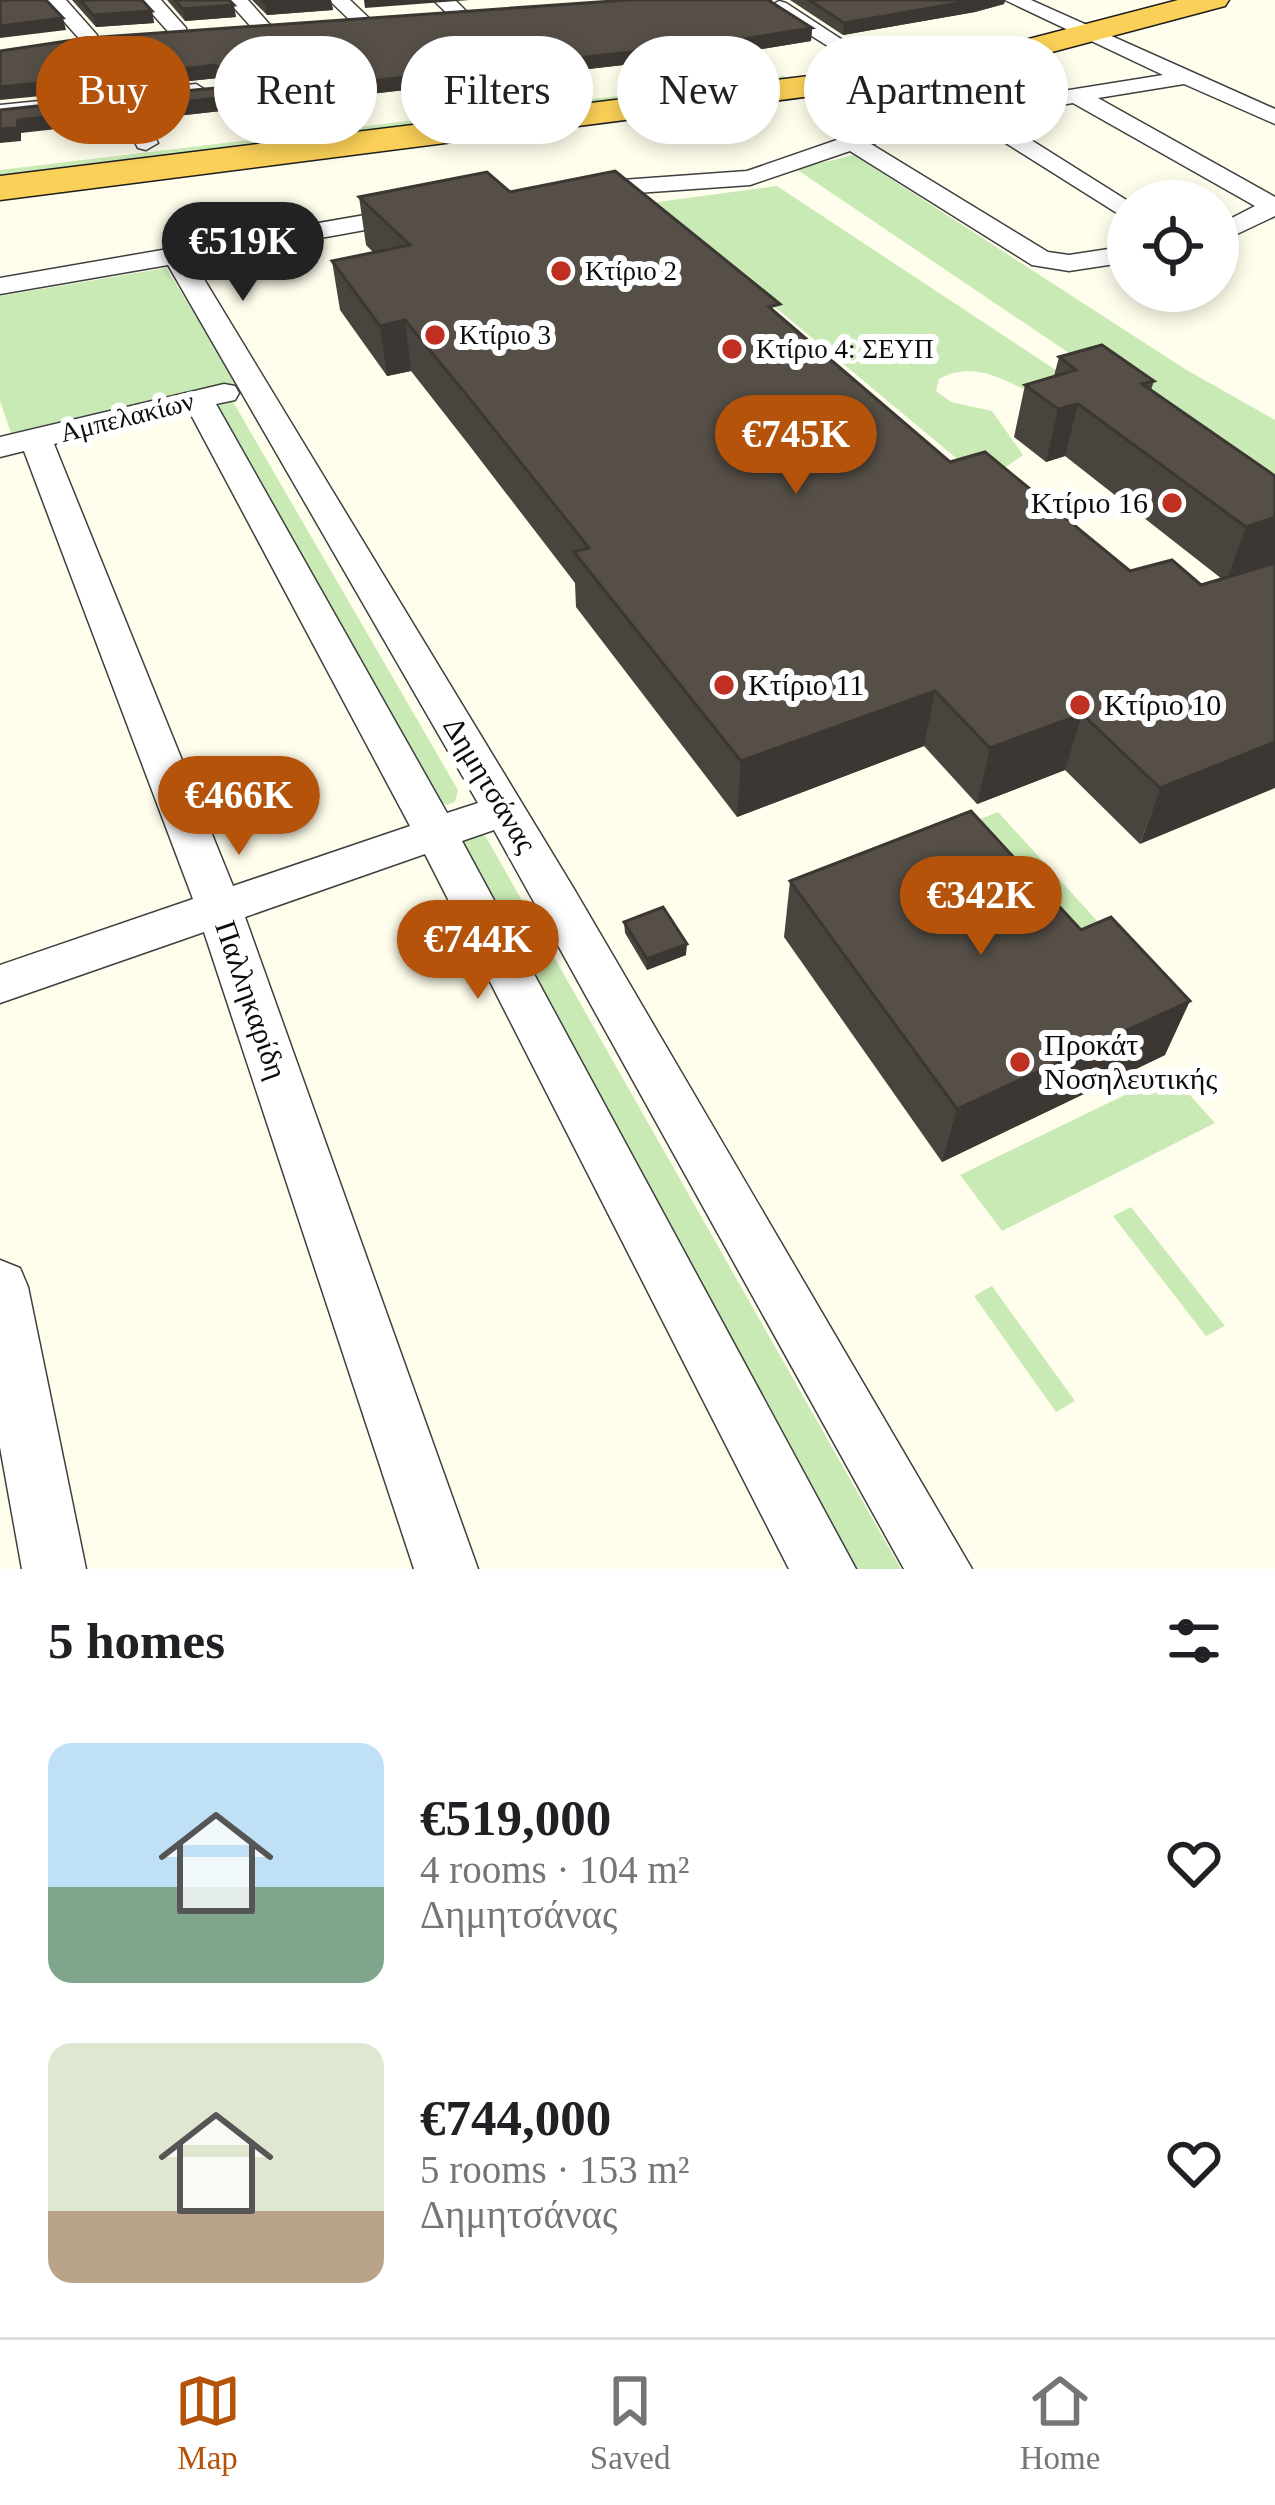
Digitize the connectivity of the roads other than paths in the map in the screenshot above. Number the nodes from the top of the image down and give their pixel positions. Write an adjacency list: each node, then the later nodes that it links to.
1 (55, 0): 14 (street)
2 (150, 0): 12 (street)
3 (237, 0): 11 (street)
4 (339, 0): 10 (street)
5 (1016, 0): 9 (street)
6 (1117, 0): 9 (highway)
7 (1214, 0): 13 (highway)
8 (779, 7): 15 (street)
9 (1049, 17): 13 (street); 16 (highway)
10 (361, 20)
11 (261, 26)
12 (179, 32)
13 (1084, 35): 18 (street); 32 (highway)
14 (87, 36)
15 (825, 36)
16 (955, 36)
17 (804, 62): 26 (highway)
18 (1184, 78): 20 (street); 22 (street)
19 (1275, 85): 22 (street)
20 (1076, 95): 21 (street); 35 (street)
21 (1068, 96)
22 (1233, 99): 25 (street)
23 (36, 108): 24 (street)
24 (0, 112)
25 (1275, 118)
26 (190, 137)
27 (130, 144): 31 (highway)
28 (847, 144): 33 (street)
29 (856, 144): 39 (street)
30 (1022, 144): 34 (street)
31 (0, 160)
32 (0, 188)
33 (549, 193)
34 (1107, 199)
35 (1275, 206): 37 (street)
36 (453, 208): 38 (street)
37 (1239, 224)
38 (176, 255): 40 (street); 41 (street, Δημητσάνας)
39 (1107, 256)
40 (0, 286)
41 (254, 387): 42 (street, Αμπελακίων); 44 (street, Δημητσάνας)
42 (198, 399): 43 (street, Αμπελακίων); 45 (street)
43 (18, 443): 46 (street, Παλληκαρίδη)
44 (504, 810): 45 (street); 52 (street, Δημητσάνας)
45 (435, 831): 46 (street); 51 (street)
46 (219, 908): 47 (street); 50 (street, Παλληκαρίδη)
47 (0, 984)
48 (0, 1288): 49 (street)
49 (54, 1569)
50 (446, 1569)
51 (824, 1569)
52 (940, 1569)

